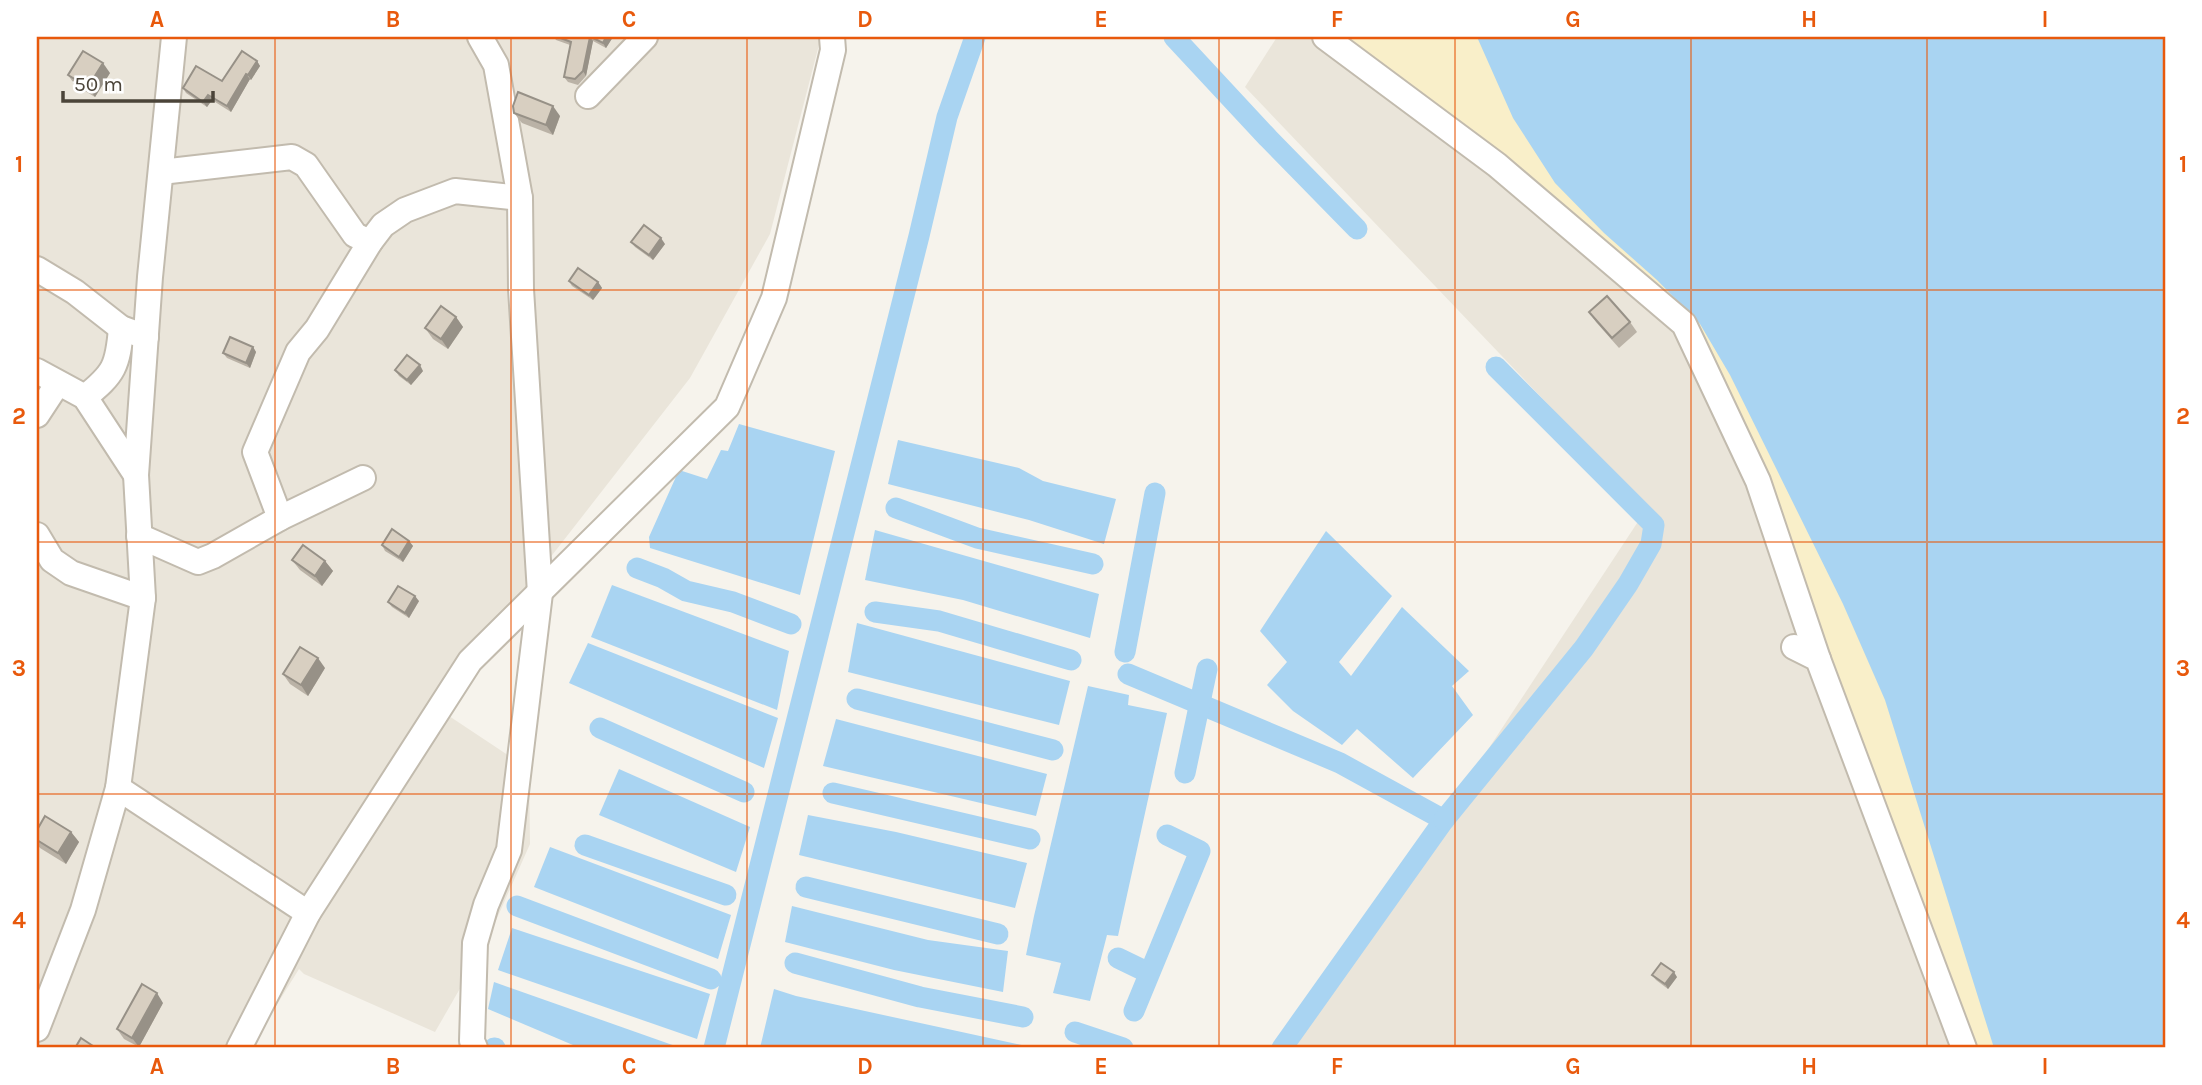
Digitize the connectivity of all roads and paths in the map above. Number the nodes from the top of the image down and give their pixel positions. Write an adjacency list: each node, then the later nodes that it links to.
1 (174, 37): 7 (street)
2 (480, 37): 8 (street)
3 (645, 37): 6 (street)
4 (832, 37): 21 (street)
5 (1325, 37): 24 (street)
6 (587, 96)
7 (161, 172): 9 (street); 12 (street)
8 (520, 198): 9 (street); 21 (street)
9 (370, 242): 18 (street)
10 (37, 268): 11 (street)
11 (121, 328): 12 (street); 14 (street)
12 (146, 337): 16 (street)
13 (47, 377): 14 (street); 15 (street)
14 (85, 397): 16 (street)
15 (37, 415)
16 (136, 475): 20 (street)
17 (363, 478): 18 (street)
18 (280, 518): 20 (street)
19 (37, 535): 22 (street)
20 (139, 536): 22 (street)
21 (541, 593): 26 (street); 29 (street)
22 (143, 598): 25 (street)
23 (1794, 647): 24 (street)
24 (1818, 659): 30 (street)
25 (118, 788): 26 (street); 27 (street)
26 (308, 913): 28 (street)
27 (37, 1029)
28 (239, 1048)
29 (475, 1048)
30 (1964, 1048)

